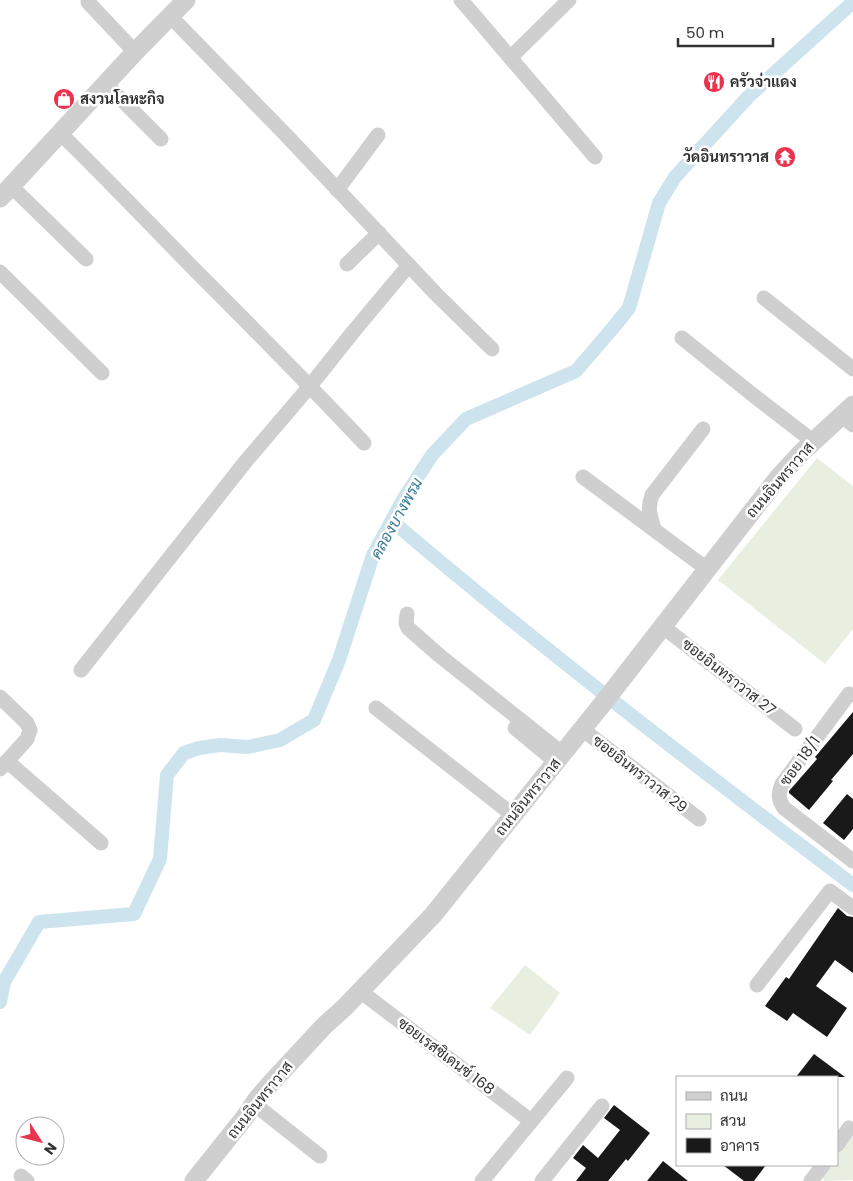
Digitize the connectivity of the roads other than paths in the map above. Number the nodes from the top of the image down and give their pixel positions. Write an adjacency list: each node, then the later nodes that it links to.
1 (186, 0): 5 (street)
2 (461, 0): 7 (street)
3 (569, 0): 7 (street)
4 (88, 2): 6 (street)
5 (170, 16): 6 (street); 13 (street)
6 (135, 52): 8 (street)
7 (511, 57): 12 (street)
8 (105, 83): 9 (street); 11 (street)
9 (60, 133): 14 (street); 25 (street)
10 (378, 135): 13 (street)
11 (161, 139)
12 (595, 156)
13 (338, 190): 15 (street)
14 (5, 192): 16 (street)
15 (379, 233): 17 (street); 18 (street)
16 (86, 259)
17 (346, 264)
18 (409, 265): 22 (street); 25 (street)
19 (0, 272): 24 (street)
20 (764, 298): 23 (street)
21 (682, 338): 28 (street)
22 (492, 348)
23 (853, 369)
24 (102, 372)
25 (310, 386): 29 (street); 36 (street)
26 (849, 416): 28 (street, ถนนอินทราวาส)
27 (703, 429): 31 (street)
28 (814, 442): 32 (street, ถนนอินทราวาส)
29 (364, 443)
30 (583, 477): 31 (street)
31 (654, 529): 32 (street)
32 (707, 569): 34 (street, ถนนอินทราวาส)
33 (407, 614): 42 (street)
34 (662, 626): 40 (street, ถนนอินทราวาส); 41 (street, ซอยอินทราวาส 27)
35 (414, 647): 42 (street)
36 (82, 670)
37 (850, 694): 47 (street, ซอย 18/1)
38 (0, 697): 43 (street)
39 (376, 708): 44 (street)
40 (582, 729): 42 (street, ถนนอินทราวาส); 45 (street, ซอยอินทราวาส 29)
41 (795, 729)
42 (559, 758): 44 (street, ถนนอินทราวาส)
43 (4, 765): 46 (street)
44 (513, 815): 50 (street, ถนนอินทราวาส)
45 (699, 819)
46 (101, 843)
47 (853, 861)
48 (853, 908): 49 (street)
49 (757, 985)
50 (360, 991): 52 (street, ถนนอินทราวาส); 54 (street, ซอยเรสซิเดนซ์ 168)
51 (567, 1078): 54 (street)
52 (254, 1104): 57 (street); 59 (street, ถนนอินทราวาส)
53 (602, 1106): 61 (street)
54 (531, 1121): 60 (street)
55 (849, 1128): 56 (street)
56 (838, 1144)
57 (320, 1156)
58 (822, 1166): 62 (street)
59 (194, 1181)
60 (482, 1181)
61 (542, 1181)
62 (811, 1181)

